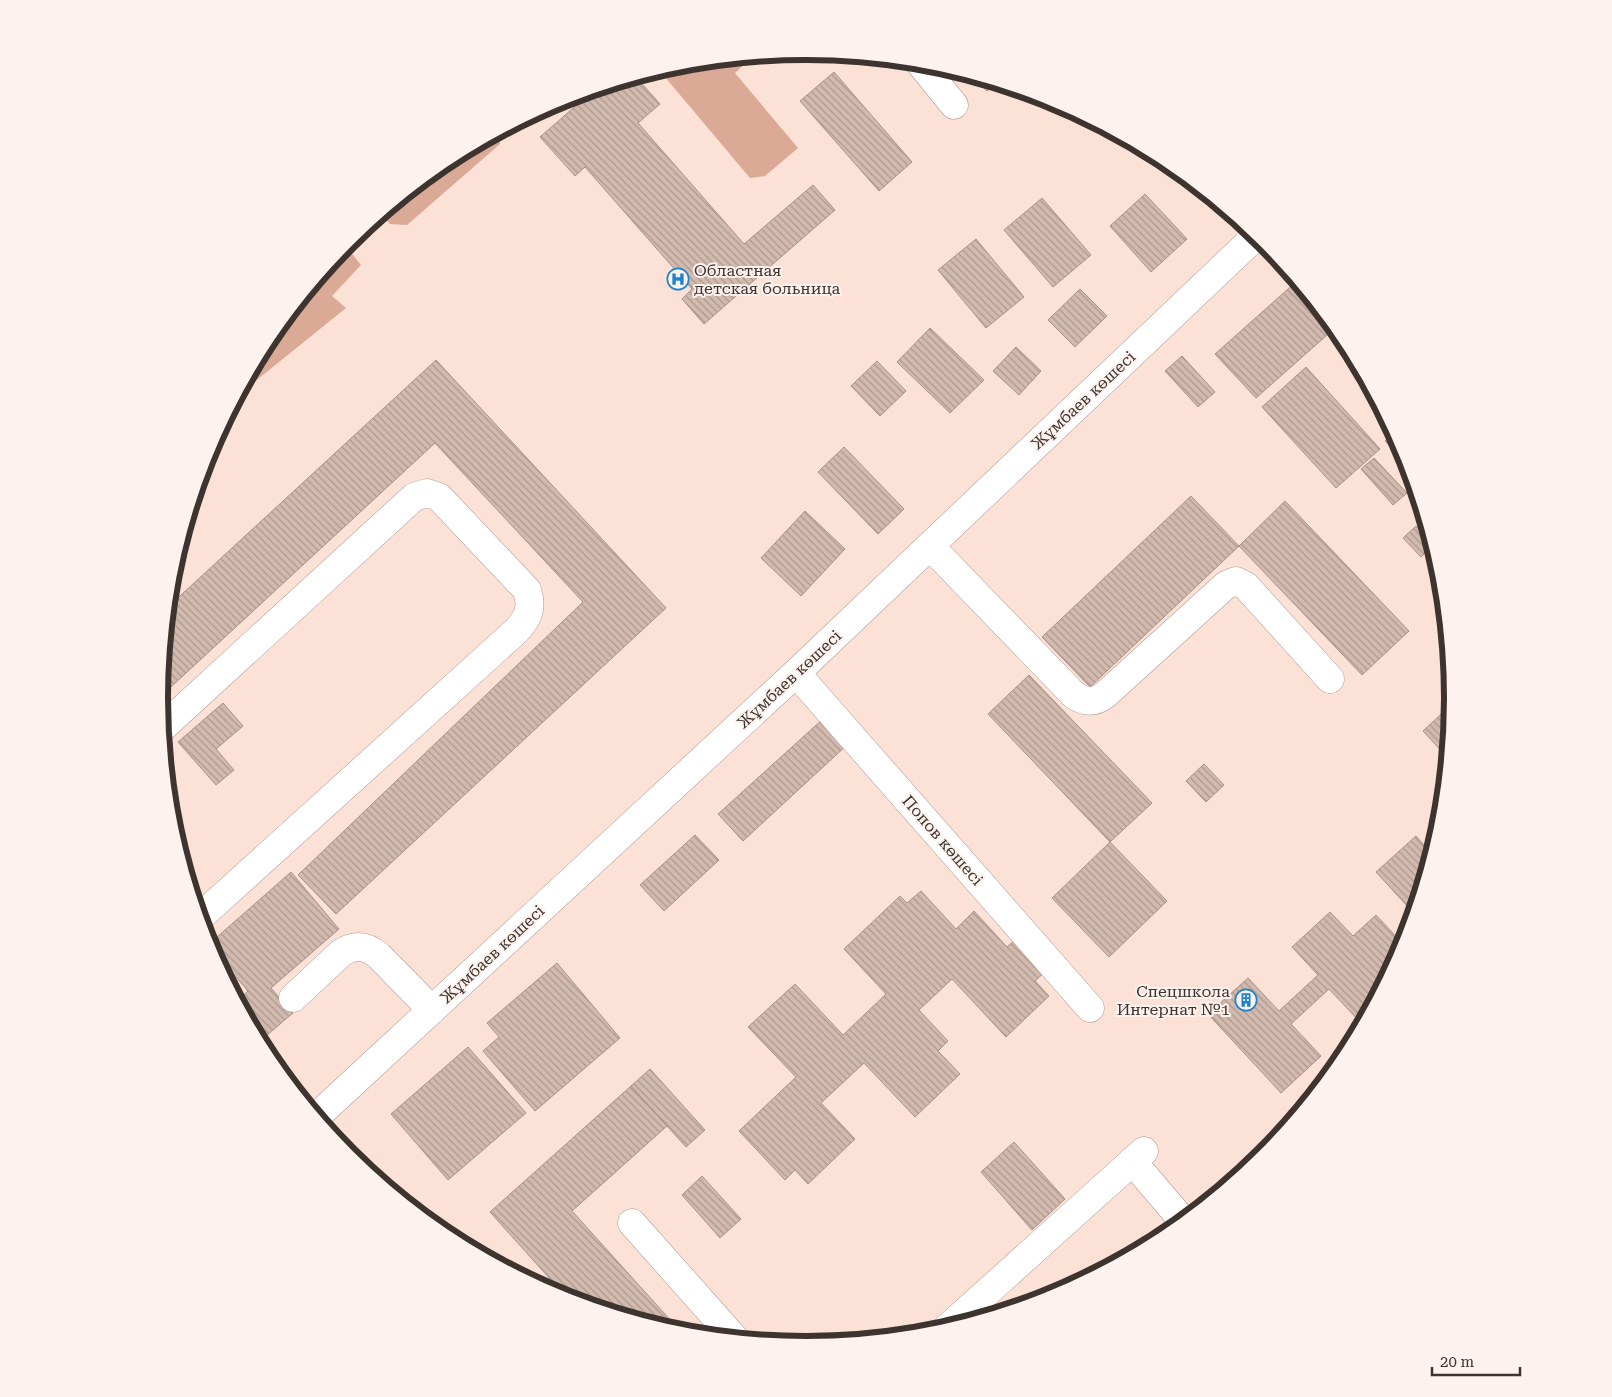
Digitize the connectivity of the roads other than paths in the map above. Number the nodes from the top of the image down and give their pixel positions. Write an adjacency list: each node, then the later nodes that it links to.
1 (927, 71): 2 (street)
2 (954, 105)
3 (1251, 241): 4 (street, Жұмбаев көшесі)
4 (930, 546): 5 (street, Жұмбаев көшесі); 6 (street)
5 (796, 673): 10 (street, Попов көшесі); 11 (street, Жұмбаев көшесі)
6 (1330, 679)
7 (169, 722): 8 (street)
8 (205, 914)
9 (293, 998): 11 (street)
10 (1090, 1008)
11 (432, 1010): 12 (street, Жұмбаев көшесі)
12 (321, 1113)
13 (1180, 1216): 15 (street)
14 (632, 1223): 16 (street)
15 (958, 1318)
16 (729, 1333)

